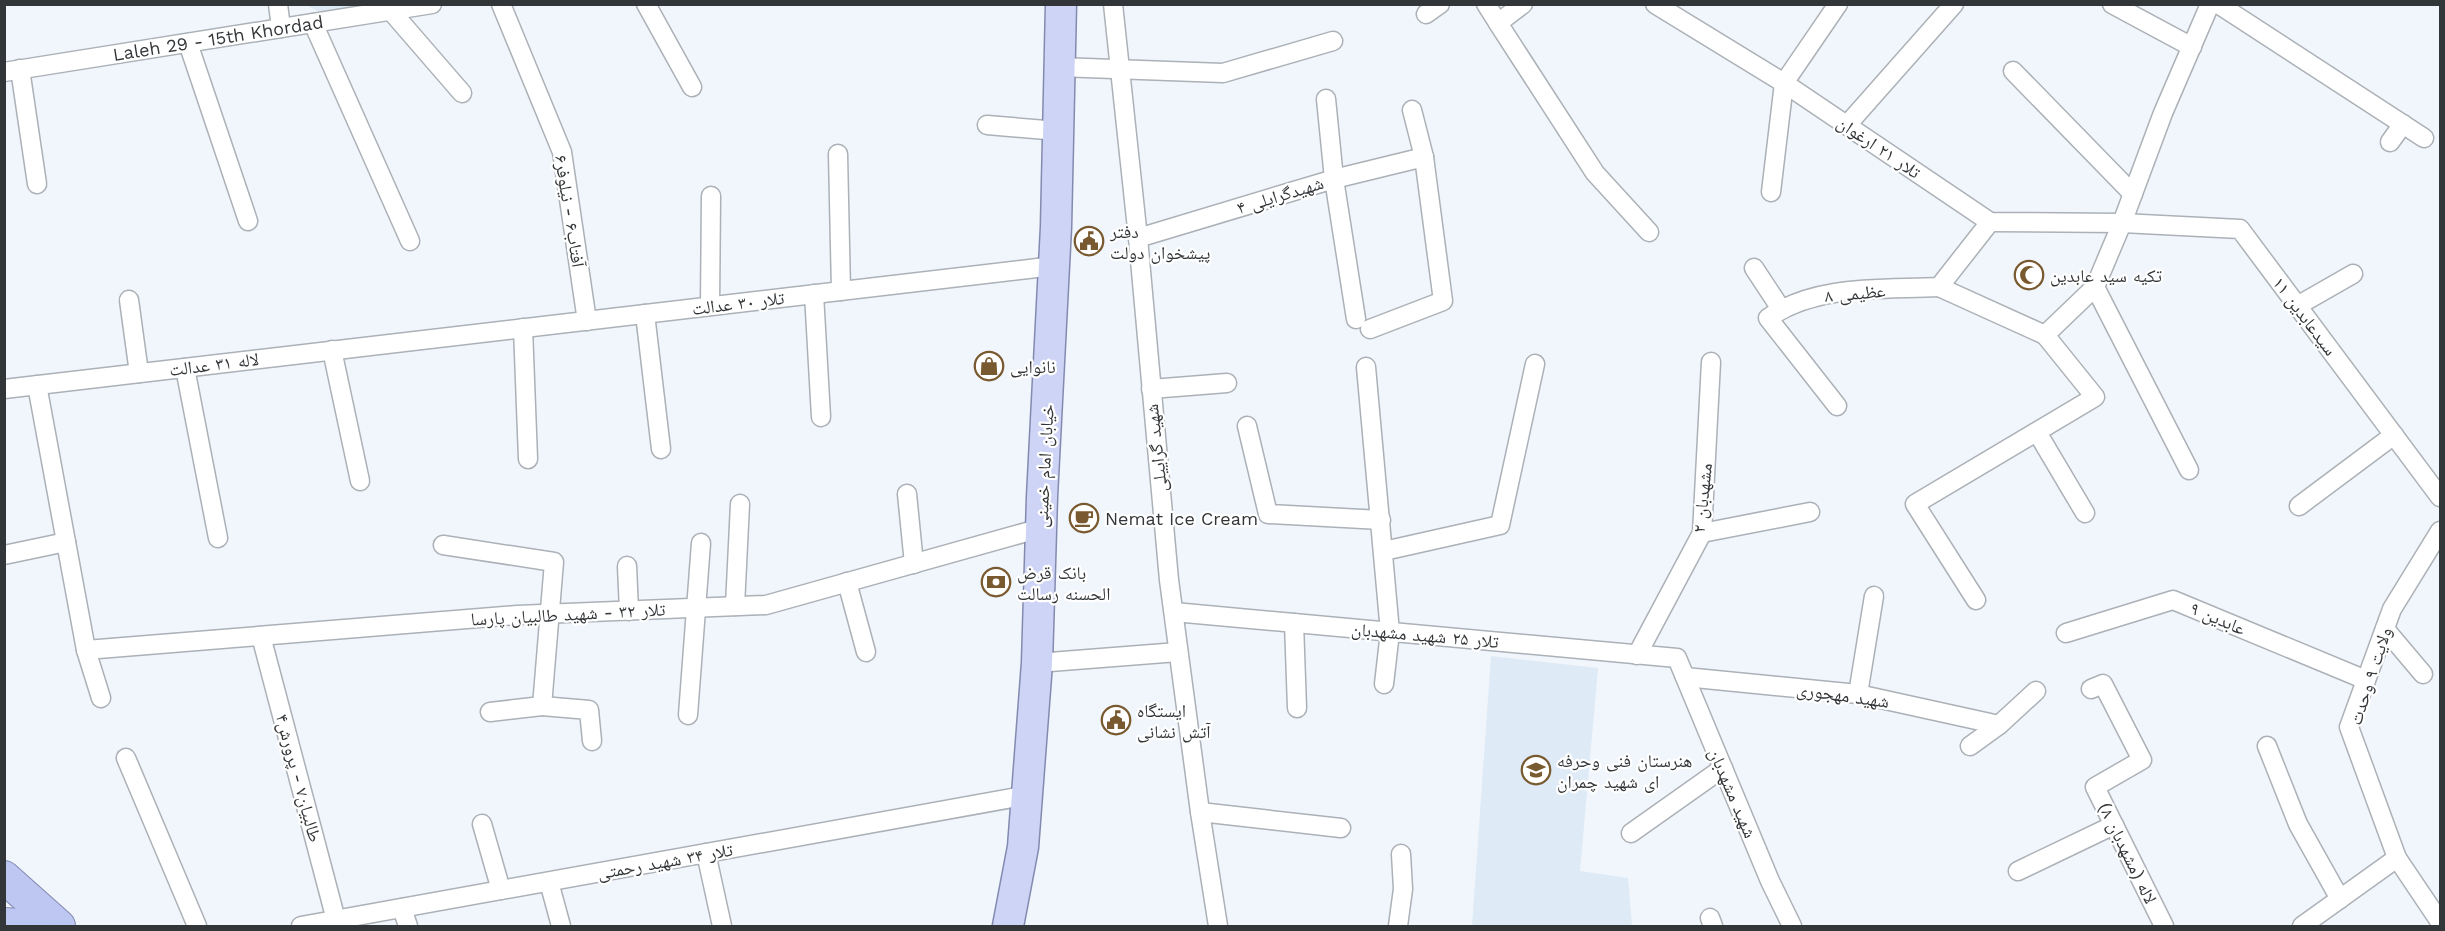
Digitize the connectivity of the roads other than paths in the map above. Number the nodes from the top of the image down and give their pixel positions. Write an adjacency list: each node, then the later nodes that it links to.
1 (278, 4): 18 (street)
2 (432, 4): 15 (street, Laleh 29 - 15th Khordad)
3 (501, 4): 62 (street, آفتاب۶ - نیلوفر۶)
4 (646, 4): 27 (street)
5 (1061, 4): 22 (main road, خیابان امام خمینی)
6 (1113, 4): 23 (street, شهید گراییلی)
7 (1486, 4): 17 (street)
8 (1523, 4): 17 (street)
9 (1655, 4): 26 (street, تلار ۲۱ ارغوان)
10 (1838, 4): 26 (street)
11 (1954, 4): 33 (street)
12 (2112, 4): 21 (street)
13 (2210, 4): 21 (street)
14 (2218, 4): 31 (street)
15 (391, 11): 16 (street, Laleh 29 - 15th Khordad); 28 (street)
16 (313, 23): 18 (street, Laleh 29 - 15th Khordad); 49 (street)
17 (1498, 23): 47 (street)
18 (281, 28): 20 (street, Laleh 29 - 15th Khordad)
19 (1333, 41): 23 (street)
20 (188, 43): 24 (street, Laleh 29 - 15th Khordad); 44 (street)
21 (2192, 47): 42 (street)
22 (1059, 67): 23 (street); 34 (main road, خیابان امام خمینی)
23 (1119, 67): 48 (street, شهید گراییلی)
24 (12, 71): 40 (street)
25 (2013, 71): 42 (street)
26 (1784, 83): 33 (street, تلار ۲۱ ارغوان); 41 (street)
27 (692, 87)
28 (462, 93)
29 (1326, 99): 39 (street)
30 (1412, 110): 38 (street)
31 (2403, 124): 35 (street); 36 (street)
32 (987, 125): 34 (street)
33 (1847, 125): 45 (street, تلار ۲۱ ارغوان)
34 (1058, 130): 50 (main road, خیابان امام خمینی)
35 (2424, 138)
36 (2390, 142)
37 (838, 154): 55 (street)
38 (1424, 157): 39 (street, شهیدگرایلی ۴); 39 (street)
39 (1334, 179): 48 (street, شهیدگرایلی ۴)
40 (37, 184)
41 (1771, 192)
42 (2133, 194): 46 (street)
43 (711, 196): 58 (street)
44 (248, 221)
45 (1990, 222): 46 (street); 53 (street)
46 (2122, 223): 54 (street); 59 (street, سیدعابدین ۱۱)
47 (1649, 232)
48 (1138, 238): 75 (street, شهید گراییلی)
49 (410, 241)
50 (1054, 266): 55 (street, تلار ۳۰ عدالت); 92 (main road, خیابان امام خمینی)
51 (1754, 268): 61 (street)
52 (2353, 274): 59 (street)
53 (1938, 287): 61 (street, عظیمی ۸); 64 (street)
54 (2095, 287): 64 (street); 83 (street)
55 (841, 291): 56 (street, تلار ۳۰ عدالت)
56 (814, 294): 58 (street, تلار ۳۰ عدالت); 77 (street)
57 (129, 300): 71 (street)
58 (710, 306): 60 (street, تلار ۳۰ عدالت)
59 (2297, 306): 80 (street, سیدعابدین ۱۱)
60 (645, 314): 62 (street, تلار ۳۰ عدالت); 81 (street)
61 (1768, 317): 76 (street)
62 (587, 321): 63 (street, تلار ۳۰ عدالت)
63 (523, 328): 65 (street, تلار ۳۰ عدالت); 82 (street)
64 (2044, 335): 79 (street)
65 (423, 340): 66 (street, لاله ۳۱ عدالت)
66 (332, 350): 70 (street, لاله ۳۱ عدالت); 84 (street)
67 (1711, 362): 94 (street, مشهدبان ۲)
68 (1535, 364): 99 (street)
69 (1366, 367): 91 (street)
70 (185, 368): 71 (street, لاله ۳۱ عدالت); 95 (street)
71 (139, 373): 73 (street, لاله ۳۱ عدالت)
72 (1227, 383): 75 (street)
73 (37, 385): 74 (street, لاله ۳۱ عدالت); 96 (street)
74 (4, 389)
75 (1151, 389): 109 (street, شهید گراییلی)
76 (1837, 406)
77 (821, 417)
78 (1247, 426): 91 (street)
79 (2037, 432): 90 (street); 105 (street)
80 (2394, 435): 86 (street, سیدعابدین ۱۱); 88 (street)
81 (661, 450)
82 (528, 459)
83 (2189, 470)
84 (360, 481)
85 (907, 494): 101 (street)
86 (2440, 497)
87 (740, 504): 106 (street)
88 (2299, 506)
89 (1810, 512): 94 (street)
90 (2085, 513)
91 (1381, 520): 99 (street)
92 (1041, 528): 101 (street, تلار ۳۲ - شهید طالبیان پارسا); 121 (main road, خیابان امام خمینی)
93 (2440, 531): 112 (street, ولایت ۹ وحدت)
94 (1702, 532): 119 (street, مشهدبان ۲)
95 (218, 538)
96 (66, 542): 100 (street); 116 (street)
97 (701, 543): 107 (street)
98 (443, 545): 110 (street)
99 (1384, 551): 113 (street)
100 (4, 555)
101 (914, 564): 103 (street, تلار ۳۲ - شهید طالبیان پارسا)
102 (627, 566): 108 (street)
103 (847, 582): 106 (street, تلار ۳۲ - شهید طالبیان پارسا); 117 (street)
104 (1874, 596): 128 (street)
105 (1976, 600)
106 (735, 606): 107 (street, تلار ۳۲ - شهید طالبیان پارسا)
107 (697, 608): 108 (street, تلار ۳۲ - شهید طالبیان پارسا); 133 (street)
108 (629, 610): 110 (street, تلار ۳۲ - شهید طالبیان پارسا)
109 (1174, 612): 111 (street, تلار ۲۵ شهید مشهدبان); 118 (street, شهید گراییلی)
110 (551, 614): 115 (street, تلار ۳۲ - شهید طالبیان پارسا); 130 (street)
111 (1294, 623): 113 (street, تلار ۲۵ شهید مشهدبان); 131 (street)
112 (2385, 629): 122 (street); 124 (street, ولایت ۹ وحدت)
113 (1390, 632): 119 (street, تلار ۲۵ شهید مشهدبان); 125 (street)
114 (2066, 633): 124 (street, عابدین ۹)
115 (261, 636): 116 (street, تلار ۳۲ - شهید طالبیان پارسا); 155 (street, طالبیان۷ - پرورش۴)
116 (86, 650): 129 (street)
117 (866, 652)
118 (1178, 652): 121 (street); 141 (street, شهید گراییلی)
119 (1637, 655): 120 (street, تلار ۲۵ شهید مشهدبان)
120 (1677, 658): 123 (street, شهید مشهدبان)
121 (1037, 663): 140 (main road, خیابان امام خمینی)
122 (2423, 674)
123 (1684, 677): 128 (street, شهید مهجوری); 139 (street, شهید مشهدبان)
124 (2366, 680): 148 (street, ولایت ۹ وحدت)
125 (1384, 684)
126 (2091, 689): 143 (street, لاله (مشهدبان ۸))
127 (2036, 691): 134 (street)
128 (1858, 694): 134 (street, شهید مهجوری)
129 (101, 698)
130 (542, 706): 132 (street); 135 (street)
131 (1297, 708)
132 (490, 712)
133 (688, 715)
134 (2000, 725): 136 (street)
135 (592, 741)
136 (1970, 746)
137 (2267, 746): 153 (street)
138 (126, 758): 161 (street)
139 (1723, 768): 145 (street); 168 (street, شهید مشهدبان)
140 (1029, 795): 146 (street, تلار ۳۴ شهید رحمتی); 166 (main road, خیابان امام خمینی)
141 (1200, 812): 144 (street); 167 (street, شهید گراییلی)
142 (482, 824): 152 (street)
143 (2114, 825): 149 (street); 169 (street, لاله (مشهدبان ۸))
144 (1341, 828)
145 (1631, 832)
146 (706, 853): 151 (street, تلار ۳۴ شهید رحمتی); 165 (street)
147 (1401, 854): 158 (street)
148 (2397, 858): 153 (street); 156 (street, ولایت ۹ وحدت)
149 (2018, 871)
150 (4, 877): 160 (highway)
151 (549, 882): 152 (street, تلار ۳۴ شهید رحمتی); 164 (street)
152 (501, 890): 154 (street, تلار ۳۴ شهید رحمتی)
153 (2340, 899): 170 (street)
154 (402, 908): 155 (street, تلار ۳۴ شهید رحمتی); 163 (street)
155 (336, 920): 162 (street, تلار ۳۴ شهید رحمتی)
156 (2440, 922)
157 (4, 924): 159 (highway)
158 (1395, 926)
159 (38, 927)
160 (59, 927)
161 (197, 927)
162 (301, 927)
163 (408, 927)
164 (561, 927)
165 (722, 927)
166 (1008, 927)
167 (1218, 927)
168 (1792, 927)
169 (2164, 927)
170 (2302, 927)

